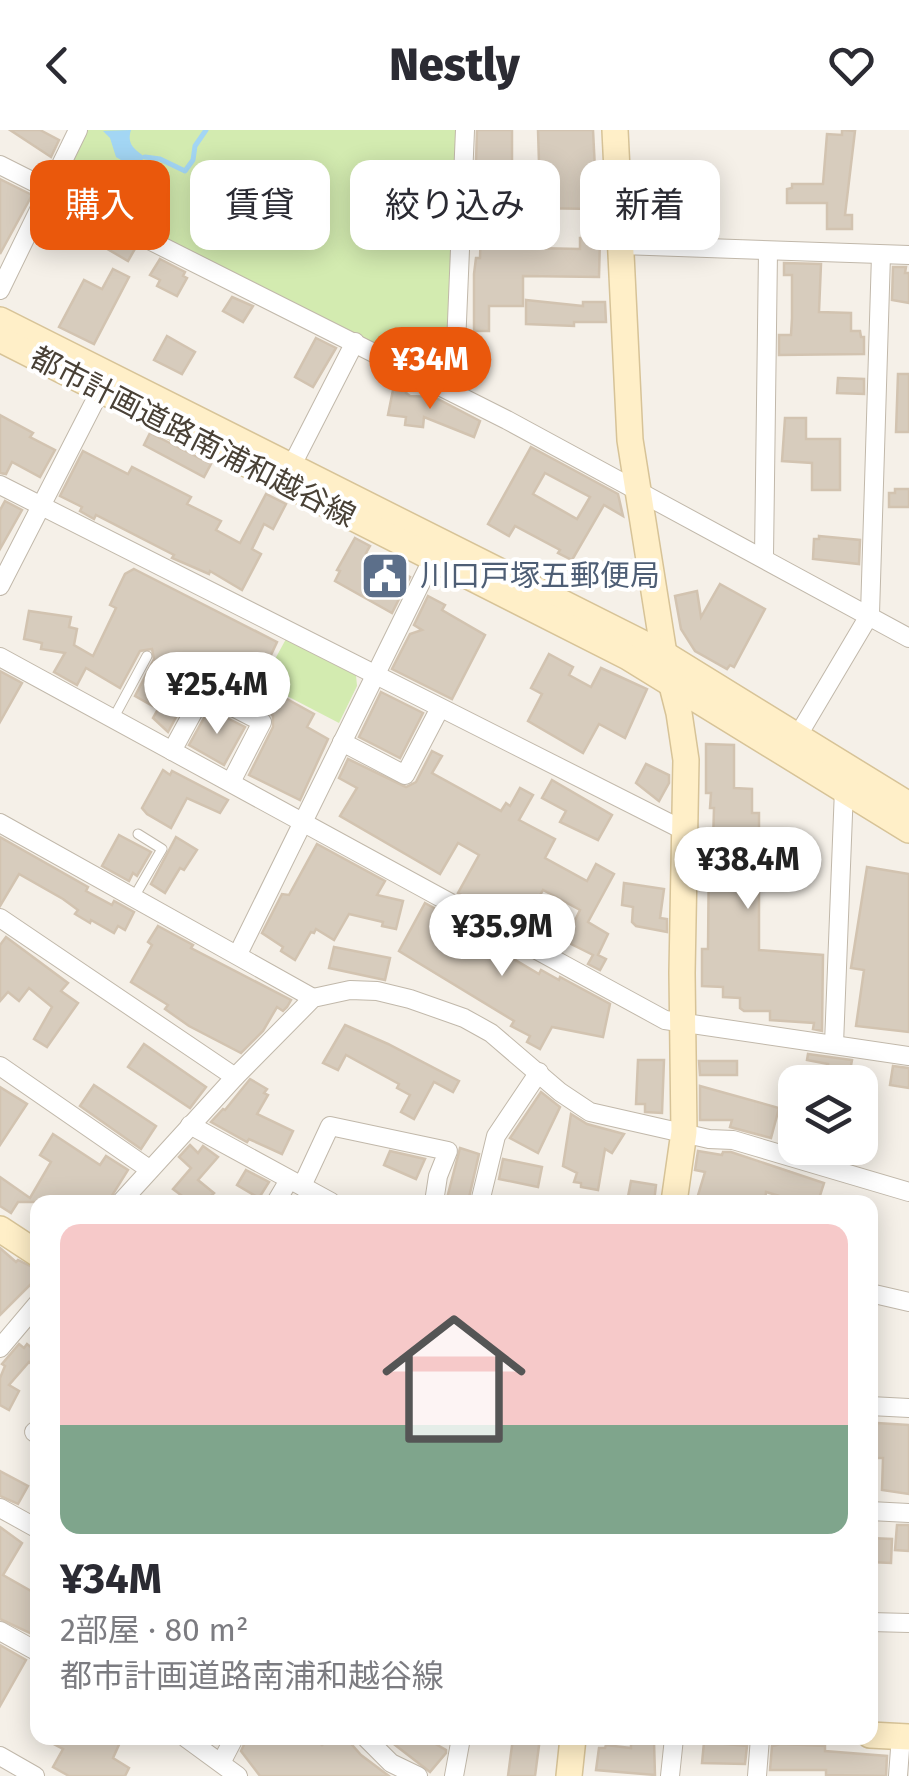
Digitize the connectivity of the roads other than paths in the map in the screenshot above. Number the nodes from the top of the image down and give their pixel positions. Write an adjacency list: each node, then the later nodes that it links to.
1 (78, 130): 4 (street)
2 (465, 130): 20 (street)
3 (615, 130): 5 (street)
4 (64, 160)
5 (617, 160)
6 (0, 164): 7 (street)
7 (30, 180)
8 (30, 230): 15 (street)
9 (170, 250): 18 (street)
10 (621, 250): 23 (street)
11 (720, 250): 12 (street)
12 (768, 252): 13 (street); 25 (street)
13 (880, 255): 14 (street); 28 (street)
14 (909, 255)
15 (0, 290)
16 (0, 320): 21 (street, 都市計画道路南浦和越谷線)
17 (0, 339): 19 (street, 都市計画道路南浦和越谷線)
18 (354, 342): 20 (street); 21 (street)
19 (100, 391): 24 (street); 26 (street, 都市計画道路南浦和越谷線)
20 (454, 393): 23 (street)
21 (290, 467): 30 (street, 都市計画道路南浦和越谷線)
22 (0, 485): 24 (street)
23 (637, 488): 25 (street); 30 (street)
24 (40, 505): 27 (street); 33 (street)
25 (764, 556): 28 (street)
26 (433, 558): 33 (street); 34 (street, 都市計画道路南浦和越谷線)
27 (0, 586)
28 (870, 614): 29 (street); 37 (street)
29 (909, 638)
30 (664, 654): 34 (street); 37 (street, 都市計画道路南浦和越谷線)
31 (147, 656): 36 (lane)
32 (0, 657): 36 (street)
33 (374, 674): 35 (street); 38 (street)
34 (672, 683): 41 (street, 都市計画道路南浦和越谷線); 46 (street)
35 (440, 708): 38 (street); 46 (street)
36 (114, 719): 39 (street)
37 (797, 737): 42 (street, 都市計画道路南浦和越谷線)
38 (342, 742): 43 (street)
39 (172, 751): 40 (street); 40 (street)
40 (230, 782): 43 (street)
41 (844, 789): 45 (street, 都市計画道路南浦和越谷線); 53 (street)
42 (909, 805)
43 (302, 822): 50 (street); 52 (street)
44 (0, 823): 48 (street)
45 (909, 830)
46 (685, 831): 52 (street)
47 (138, 834): 48 (lane)
48 (134, 898): 50 (street)
49 (0, 918): 57 (street)
50 (238, 954): 51 (street)
51 (314, 998): 56 (street); 57 (street)
52 (683, 1023): 53 (street); 59 (street)
53 (834, 1044): 54 (street)
54 (909, 1056)
55 (0, 1066): 60 (street)
56 (539, 1072): 59 (street); 67 (street)
57 (235, 1077): 58 (street)
58 (190, 1125): 60 (street); 61 (street)
59 (684, 1132): 62 (street); 68 (street)
60 (148, 1169): 63 (street)
61 (296, 1183): 64 (street); 65 (street); 66 (street)
62 (909, 1192)
63 (127, 1195)
64 (283, 1195)
65 (319, 1195)
66 (435, 1195)
67 (482, 1195)
68 (675, 1195)
69 (0, 1228): 70 (street)
70 (30, 1249)
71 (878, 1295): 72 (street)
72 (909, 1302)
73 (30, 1312): 74 (street)
74 (0, 1348)
75 (878, 1406): 76 (street)
76 (909, 1408)
77 (0, 1508): 80 (street)
78 (878, 1511): 79 (street)
79 (909, 1513)
80 (30, 1525)
81 (878, 1622): 82 (street)
82 (909, 1624)
83 (0, 1631): 84 (street)
84 (30, 1648)
85 (878, 1735): 86 (street)
86 (905, 1736): 103 (street)
87 (196, 1745): 95 (street)
88 (230, 1745): 95 (street)
89 (373, 1745): 98 (street)
90 (460, 1745): 99 (street)
91 (573, 1745): 100 (street)
92 (673, 1745): 101 (street)
93 (759, 1745): 102 (street)
94 (0, 1756): 96 (street)
95 (221, 1763): 97 (street)
96 (35, 1776)
97 (238, 1776)
98 (418, 1776)
99 (454, 1776)
100 (570, 1776)
101 (670, 1776)
102 (757, 1776)
103 (898, 1776)

